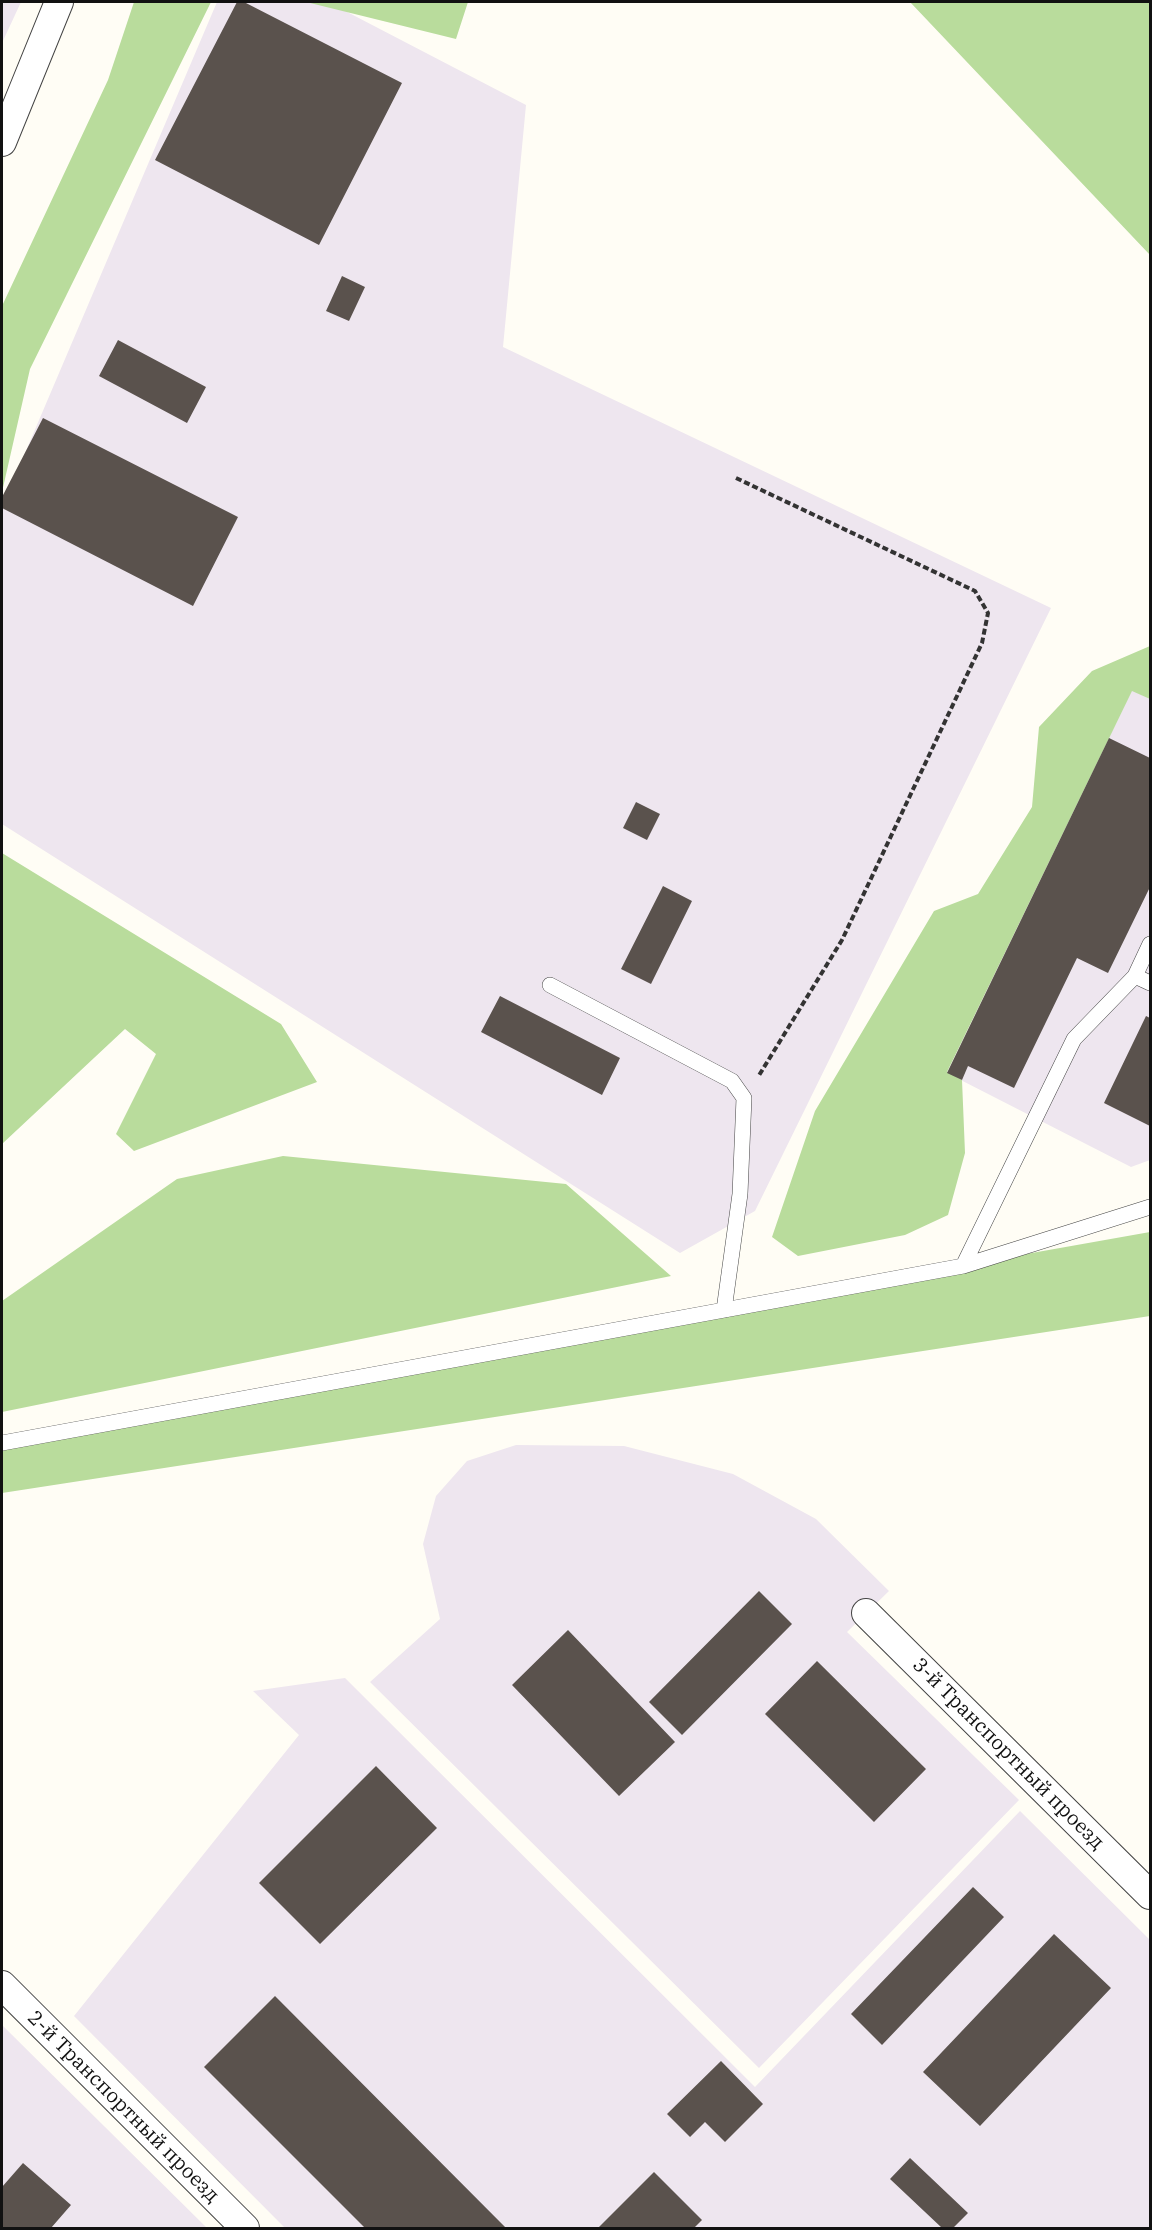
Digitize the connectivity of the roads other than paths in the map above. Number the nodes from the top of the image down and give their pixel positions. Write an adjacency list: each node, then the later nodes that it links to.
1 (59, 2): 2 (street)
2 (2, 142)
3 (1150, 944): 4 (lane)
4 (1135, 976): 5 (lane); 8 (lane)
5 (1150, 983)
6 (550, 985): 9 (lane)
7 (1150, 1207): 8 (lane)
8 (963, 1266): 9 (lane)
9 (724, 1310): 10 (lane)
10 (2, 1443)
11 (866, 1613): 12 (street, 3-й Транспортный проезд)
12 (1150, 1895)
13 (2, 1985): 14 (street, 2-й Транспортный проезд)
14 (245, 2229)

